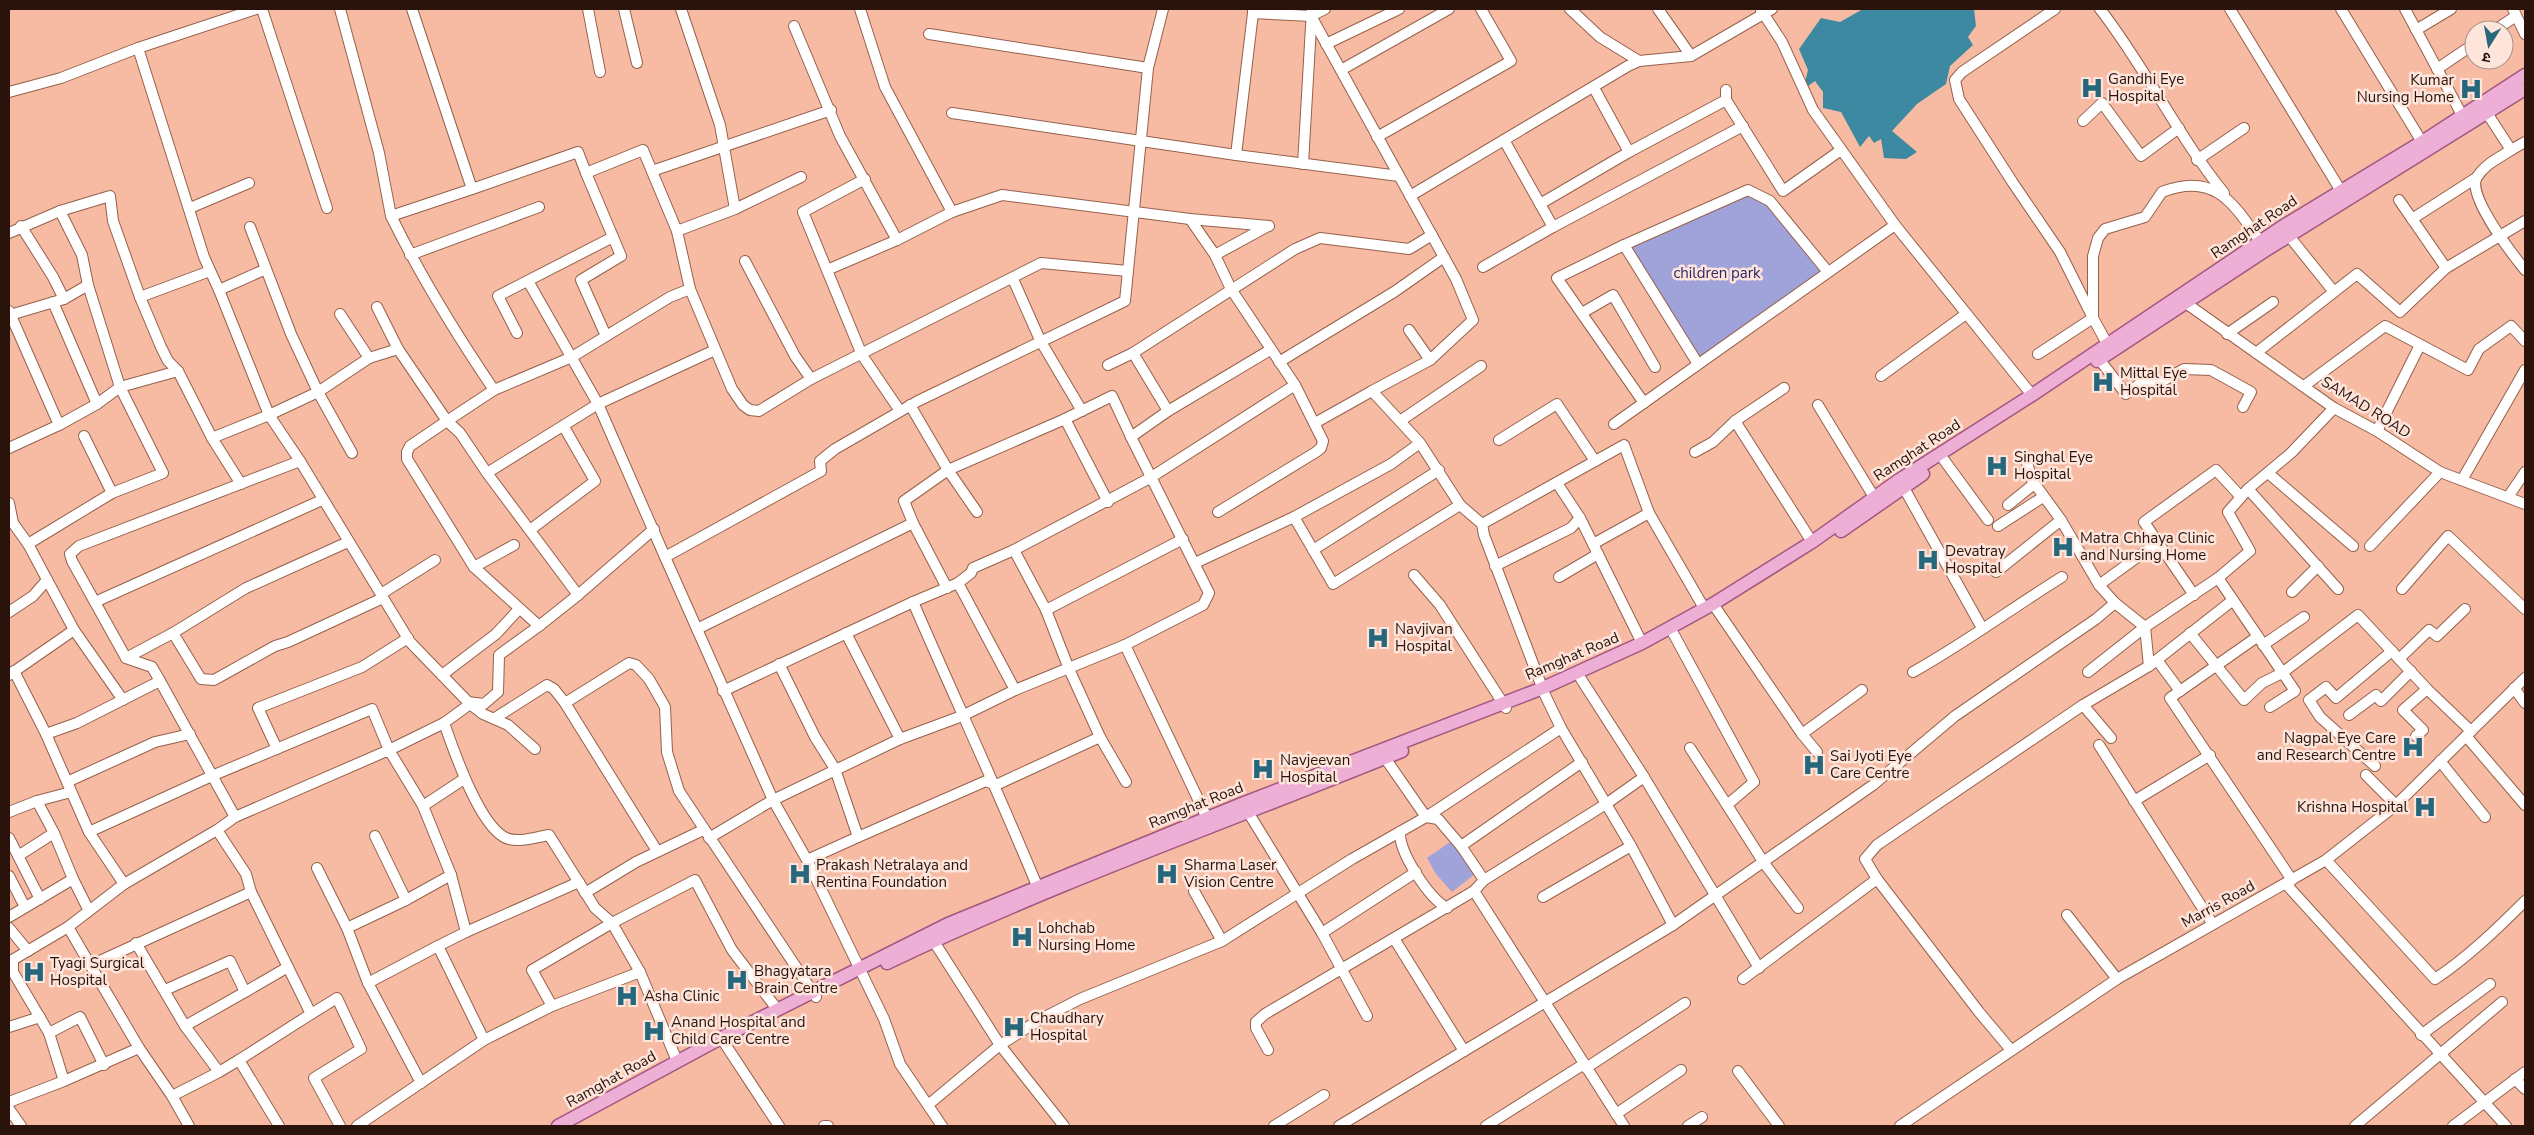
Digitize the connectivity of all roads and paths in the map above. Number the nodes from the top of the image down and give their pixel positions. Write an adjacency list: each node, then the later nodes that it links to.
1 (256, 9): 32 (street)
2 (262, 9): 80 (street)
3 (340, 9): 85 (street)
4 (412, 9): 72 (street)
5 (588, 9): 40 (street)
6 (624, 9): 36 (street)
7 (681, 9): 58 (street)
8 (860, 9): 83 (street)
9 (1163, 9): 37 (street)
10 (1325, 9): 25 (street)
11 (1399, 9): 31 (street)
12 (1449, 9): 39 (street)
13 (1481, 9): 53 (street)
14 (1570, 9): 35 (street)
15 (1658, 9): 34 (street)
16 (2055, 9): 131 (street)
17 (2100, 9): 51 (street)
18 (2230, 9): 73 (street)
19 (2341, 9): 56 (street)
20 (2405, 9): 28 (street)
21 (2451, 9): 28 (street)
22 (1765, 10): 34 (street); 59 (street)
23 (1253, 11): 25 (street); 62 (street)
24 (2516, 11): 26 (street); 30 (street)
25 (1311, 12): 31 (street); 64 (street)
26 (2506, 20)
27 (794, 26): 45 (street)
28 (2416, 30): 38 (street)
29 (929, 34): 37 (street)
30 (2525, 34)
31 (1326, 44): 39 (street)
32 (138, 48): 44 (street); 79 (street)
33 (2464, 51): 38 (street)
34 (1691, 56): 35 (street)
35 (1639, 61): 42 (street)
36 (637, 63)
37 (1148, 68): 55 (street)
38 (2437, 69): 48 (street)
39 (1341, 70): 53 (street)
40 (600, 72)
41 (2525, 75): 48 (main road, Ramghat Road)
42 (1594, 88): 54 (street); 61 (street)
43 (2525, 89): 47 (main road, Ramghat Road)
44 (9, 92)
45 (830, 110): 58 (street); 70 (street)
46 (952, 113): 55 (street)
47 (2488, 113): 60 (street); 73 (main road, Ramghat Road)
48 (2462, 115): 56 (main road, Ramghat Road)
49 (2083, 122): 51 (street)
50 (1743, 126): 59 (street); 61 (street); 92 (street)
51 (2179, 128): 63 (street)
52 (2244, 128): 63 (street)
53 (1378, 137): 67 (street)
54 (1504, 140): 74 (street); 77 (street)
55 (1142, 141): 62 (street); 84 (street)
56 (2422, 142): 73 (main road, Ramghat Road)
57 (2525, 142): 60 (street)
58 (724, 148): 65 (street); 81 (street)
59 (1842, 150): 89 (street)
60 (2510, 150): 69 (street)
61 (1629, 152): 77 (street)
62 (1236, 155): 64 (street)
63 (2198, 160): 75 (street)
64 (1303, 164): 67 (street)
65 (652, 171): 66 (street); 93 (street)
66 (586, 173): 72 (street); 97 (street)
67 (1399, 176): 74 (street)
68 (801, 177): 81 (street)
69 (2476, 178): 87 (street); 98 (street)
70 (865, 179): 99 (street); 109 (street)
71 (249, 182): 79 (street)
72 (472, 189): 85 (street)
73 (2343, 195): 96 (main road, Ramghat Road); 101 (main road, Ramghat Road)
74 (1410, 196): 95 (street)
75 (2228, 198): 101 (street); 131 (street)
76 (2398, 200): 87 (street)
77 (1540, 204): 92 (street)
78 (539, 207): 102 (street)
79 (190, 208): 111 (street)
80 (327, 208)
81 (735, 209): 93 (street)
82 (60, 211): 90 (street); 116 (street); 121 (street)
83 (952, 212): 84 (street); 99 (street)
84 (1135, 212): 86 (street); 112 (street)
85 (391, 216): 102 (street)
86 (1190, 219): 103 (street); 103 (street)
87 (2412, 219): 107 (street)
88 (2525, 221): 98 (street)
89 (1895, 225): 113 (street); 130 (street)
90 (21, 226): 94 (street); 122 (street)
91 (250, 227): 108 (street)
92 (1553, 227): 106 (street)
93 (677, 232): 117 (street)
94 (9, 233)
95 (1432, 235): 104 (street); 118 (street)
96 (2288, 236): 101 (main road, Ramghat Road); 120 (street)
97 (613, 237): 115 (street); 135 (street)
98 (2500, 238): 107 (street); 110 (street)
99 (897, 240): 109 (street)
100 (1624, 245): 113 (street); 128 (street); 152 (street)
101 (2264, 246): 123 (main road, Ramghat Road)
102 (410, 255): 164 (street)
103 (1215, 255): 118 (street)
104 (1444, 257): 150 (street); 151 (street)
105 (745, 261): 159 (street)
106 (1483, 267)
107 (2446, 268): 120 (street)
108 (266, 269): 119 (street); 166 (street)
109 (827, 270): 146 (street)
110 (2525, 270)
111 (210, 271): 119 (street); 121 (street)
112 (1128, 271): 114 (street); 136 (street)
113 (1828, 272): 152 (street)
114 (1013, 279): 136 (street); 146 (street)
115 (528, 280): 133 (street); 147 (street)
116 (88, 285): 122 (street); 162 (street)
117 (690, 289): 135 (street); 141 (street)
118 (1231, 289): 142 (street); 143 (street)
119 (219, 290): 177 (street)
120 (2334, 292): 144 (street)
121 (140, 296): 157 (street)
122 (64, 299): 124 (street)
123 (2182, 300): 134 (street, SAMAD ROAD); 139 (main road, Ramghat Road)
124 (53, 302): 127 (street); 169 (street)
125 (2274, 302): 134 (street)
126 (377, 307): 140 (street)
127 (10, 313): 184 (street)
128 (1582, 313): 155 (street); 168 (street)
129 (340, 314): 148 (street)
130 (1966, 314): 158 (street); 167 (street)
131 (2093, 318): 139 (street); 145 (street)
132 (1409, 330): 150 (street)
133 (517, 333)
134 (2226, 334): 144 (street, SAMAD ROAD)
135 (606, 336): 147 (street)
136 (1040, 340): 173 (street); 175 (street)
137 (2525, 341): 138 (street)
138 (2420, 345): 161 (street); 187 (street)
139 (2109, 348): 149 (main road, Ramghat Road); 167 (main road, Ramghat Road)
140 (398, 349): 148 (street); 179 (street)
141 (715, 350): 159 (street); 170 (street)
142 (1270, 350): 151 (street); 176 (street)
143 (1133, 353): 153 (street); 176 (street)
144 (2256, 353): 161 (street, SAMAD ROAD)
145 (2038, 354)
146 (862, 355): 159 (street); 173 (street)
147 (572, 357): 164 (street); 170 (street)
148 (369, 358): 166 (street)
149 (2099, 359): 172 (street); 185 (main road, Ramghat Road)
150 (1430, 360): 165 (street)
151 (1279, 362): 160 (street)
152 (1698, 364): 168 (street)
153 (1108, 366)
154 (1480, 366): 180 (street)
155 (1655, 367)
156 (2525, 370): 207 (street)
157 (178, 371): 162 (street); 189 (street)
158 (1881, 376)
159 (811, 379)
160 (1295, 385): 182 (street); 206 (street)
161 (2304, 386): 174 (street, SAMAD ROAD)
162 (120, 387): 169 (street); 212 (street)
163 (1784, 388): 181 (street)
164 (494, 390): 179 (street)
165 (1372, 391): 180 (street); 182 (street)
166 (318, 392): 177 (street); 195 (street)
167 (2032, 395): 185 (main road, Ramghat Road)
168 (1644, 403): 183 (street)
169 (98, 404): 184 (street)
170 (598, 404): 186 (street); 234 (street)
171 (1818, 405): 217 (street)
172 (2243, 407)
173 (905, 408): 200 (street); 247 (street)
174 (2334, 408): 187 (street, SAMAD ROAD); 205 (street)
175 (1082, 411): 178 (street); 190 (street)
176 (1168, 411): 190 (street)
177 (269, 415): 189 (street); 198 (street)
178 (1065, 419): 200 (street); 218 (street)
179 (447, 421): 204 (street); 252 (street)
180 (1400, 421): 192 (street)
181 (1735, 421): 194 (street); 238 (street)
182 (1315, 422): 224 (street)
183 (1614, 424)
184 (59, 425): 193 (street)
185 (1992, 425): 197 (main road, Ramghat Road); 217 (main road, Ramghat Road)
186 (564, 427): 204 (street); 235 (street)
187 (2377, 431): 202 (street, SAMAD ROAD)
188 (84, 436): 212 (street)
189 (212, 438): 209 (street)
190 (1131, 438): 206 (street)
191 (1500, 440): 199 (street)
192 (1420, 443): 201 (street); 226 (street)
193 (9, 448)
194 (1695, 452)
195 (352, 453)
196 (2025, 456): 210 (street)
197 (1944, 460): 211 (main road, Ramghat Road); 228 (street)
198 (300, 461): 209 (street); 216 (street)
199 (1595, 461): 208 (street); 225 (street)
200 (948, 470): 223 (street); 230 (street)
201 (1439, 470): 221 (street); 246 (street)
202 (2440, 472): 207 (street, SAMAD ROAD); 243 (street)
203 (2525, 472): 215 (street)
204 (487, 473): 235 (street)
205 (2268, 473): 213 (street); 242 (street)
206 (1150, 478): 218 (street); 236 (street)
207 (2462, 480): 215 (street, SAMAD ROAD)
208 (1557, 483): 227 (street); 232 (street)
209 (240, 484): 269 (street)
210 (2034, 484): 214 (street); 222 (street)
211 (1904, 488): 217 (main road, Ramghat Road); 281 (street)
212 (112, 493): 240 (street)
213 (2244, 493): 239 (street); 251 (street); 257 (street)
214 (2043, 496): 229 (street); 233 (street)
215 (2508, 497): 220 (street, SAMAD ROAD)
216 (322, 500): 237 (street); 269 (street)
217 (1876, 501): 238 (main road, Ramghat Road); 272 (main road, Ramghat Road)
218 (1108, 502): 245 (street)
219 (9, 503): 231 (street)
220 (2525, 504)
221 (1460, 505): 232 (street); 246 (street)
222 (2008, 505)
223 (977, 512)
224 (1218, 512)
225 (1649, 512): 244 (street); 272 (street)
226 (1294, 517): 246 (street); 249 (street)
227 (1580, 518): 244 (street); 250 (street)
228 (1988, 520)
229 (2061, 520): 253 (street); 260 (street)
230 (913, 523): 261 (street); 282 (street)
231 (11, 524): 240 (street)
232 (1482, 524): 250 (street)
233 (1998, 526)
234 (654, 529): 247 (street); 265 (street)
235 (530, 530): 265 (street)
236 (1183, 539): 249 (street); 276 (street)
237 (348, 542): 267 (street); 284 (street)
238 (1812, 542): 272 (main road, Ramghat Road)
239 (2158, 542): 260 (street); 266 (street)
240 (28, 544): 258 (street)
241 (514, 545): 252 (street)
242 (2353, 546)
243 (2370, 546)
244 (1596, 549): 255 (street); 290 (street)
245 (1014, 550): 259 (street); 276 (street)
246 (1313, 550)
247 (665, 557): 282 (street)
248 (435, 560): 267 (street)
249 (1195, 563): 291 (street)
250 (1496, 566): 315 (street)
251 (2318, 566): 262 (street); 264 (street)
252 (474, 567): 273 (street)
253 (1996, 572)
254 (1414, 575): 320 (street)
255 (1559, 577)
256 (2062, 577): 281 (street)
257 (2218, 578): 266 (street); 268 (street)
258 (47, 580): 277 (street); 283 (street)
259 (958, 583): 261 (street); 311 (street)
260 (2099, 585): 271 (street)
261 (947, 588): 270 (street)
262 (2338, 589)
263 (2402, 589): 275 (street)
264 (2292, 592)
265 (578, 594): 279 (street)
266 (2194, 595): 280 (street)
267 (382, 596): 284 (street); 288 (street)
268 (2233, 600): 287 (street); 289 (street)
269 (94, 602): 293 (street)
270 (913, 602): 285 (street); 324 (street)
271 (2115, 603): 280 (street); 383 (street)
272 (1712, 607): 286 (main road, Ramghat Road); 290 (main road, Ramghat Road); 330 (street)
273 (519, 609): 279 (street); 304 (street)
274 (2464, 609): 292 (street)
275 (2525, 609)
276 (1046, 610): 298 (street)
277 (9, 612)
278 (2304, 617): 289 (street)
279 (539, 626): 317 (street)
280 (2145, 627): 294 (street); 301 (street)
281 (1982, 628): 300 (street)
282 (697, 629): 313 (street)
283 (74, 630): 302 (street); 316 (street)
284 (173, 633): 293 (street)
285 (846, 633): 295 (street); 335 (street)
286 (1673, 633): 306 (main road, Ramghat Road); 360 (street)
287 (2190, 633): 294 (street); 296 (street)
288 (408, 638): 304 (street); 338 (street)
289 (2260, 641): 296 (street); 303 (street)
290 (1642, 642): 315 (main road, Ramghat Road)
291 (1125, 644): 298 (street); 368 (street)
292 (2395, 655): 299 (street); 303 (street); 346 (street)
293 (126, 658): 297 (street)
294 (2153, 663): 314 (street); 321 (street)
295 (779, 664): 313 (street); 347 (street)
296 (2216, 666): 303 (street); 314 (street)
297 (152, 667): 307 (street); 308 (street)
298 (1069, 669): 311 (street); 333 (street)
299 (2411, 671): 310 (street); 323 (street)
300 (1913, 672)
301 (2088, 672)
302 (11, 673): 328 (street)
303 (2282, 673): 322 (street)
304 (442, 675): 317 (street)
305 (2525, 678): 309 (street, Marris Road)
306 (1581, 679): 315 (main road, Ramghat Road); 350 (street)
307 (160, 681): 308 (street); 329 (street)
308 (148, 687): 316 (street)
309 (2514, 688): 318 (street); 331 (street, Marris Road)
310 (2427, 689): 331 (street); 332 (street)
311 (1015, 690): 324 (street)
312 (1862, 690): 330 (street)
313 (723, 691): 355 (street)
314 (2180, 691): 342 (street)
315 (1544, 692): 320 (main road, Ramghat Road); 327 (street)
316 (123, 700): 328 (street)
317 (469, 703): 325 (street); 326 (street)
318 (2525, 703)
319 (565, 704): 325 (street); 373 (street); 379 (street)
320 (1504, 705): 343 (main road, Ramghat Road); 368 (main road, Ramghat Road)
321 (2083, 705): 334 (street); 389 (street)
322 (2270, 707)
323 (2349, 715)
324 (962, 716): 335 (street); 353 (street)
325 (495, 718): 339 (street)
326 (444, 723): 340 (street); 351 (street)
327 (1561, 728): 345 (street); 366 (street)
328 (46, 734): 354 (street)
329 (190, 734): 349 (street); 354 (street)
330 (1802, 734): 341 (street)
331 (2468, 734): 344 (street, Marris Road); 361 (street)
332 (2416, 736)
333 (1100, 737): 352 (street); 353 (street)
334 (2111, 738)
335 (900, 739): 347 (street)
336 (2099, 746): 357 (street)
337 (1690, 748): 360 (street)
338 (277, 749): 340 (street); 349 (street)
339 (535, 749)
340 (389, 750): 362 (street); 365 (street)
341 (1817, 752)
342 (2210, 755): 357 (street); 392 (street)
343 (1385, 758): 364 (main road, Ramghat Road); 366 (street)
344 (2440, 760): 359 (street, Marris Road); 367 (street)
345 (1582, 762): 358 (street); 377 (street)
346 (2375, 766)
347 (835, 769): 355 (street); 375 (street)
348 (2366, 775): 359 (street)
349 (214, 776): 365 (street); 370 (street)
350 (1644, 777): 358 (street); 400 (street)
351 (464, 779): 362 (street); 391 (street)
352 (1126, 782)
353 (996, 785): 375 (street); 395 (street)
354 (69, 787): 356 (street); 370 (street)
355 (772, 800): 373 (street); 381 (street)
356 (37, 801): 363 (street); 372 (street)
357 (2134, 801): 412 (street)
358 (1606, 804): 378 (street); 390 (street)
359 (2396, 804): 382 (street, Marris Road)
360 (1727, 805): 383 (street)
361 (2525, 805)
362 (424, 806): 386 (street)
363 (9, 812)
364 (1248, 812): 395 (main road, Ramghat Road); 399 (street)
365 (235, 816): 369 (street)
366 (1426, 817): 371 (street); 377 (street)
367 (2486, 817)
368 (1207, 818): 395 (main road, Ramghat Road)
369 (217, 830): 393 (street); 396 (street)
370 (89, 832): 393 (street)
371 (1400, 832): 385 (street); 399 (street)
372 (54, 833): 380 (street); 388 (street)
373 (706, 834): 379 (street); 438 (street)
374 (375, 836): 403 (street)
375 (858, 837): 381 (street)
376 (9, 838): 380 (street)
377 (1461, 846): 390 (street)
378 (1631, 846): 401 (street); 413 (street)
379 (657, 851): 398 (street)
380 (18, 856): 402 (street)
381 (807, 860): 431 (street)
382 (2326, 860): 392 (street, Marris Road); 404 (street)
383 (1764, 863): 400 (street); 407 (street)
384 (317, 868): 416 (street)
385 (1416, 872): 406 (street); 418 (street)
386 (451, 875): 403 (street); 417 (street)
387 (9, 876): 405 (street)
388 (73, 879): 402 (street); 408 (street)
389 (1877, 879): 429 (street); 456 (street)
390 (1484, 880): 397 (street)
391 (579, 882): 398 (street); 417 (street)
392 (2289, 882): 412 (street, Marris Road); 450 (street)
393 (124, 884): 408 (street)
394 (1194, 890): 420 (street)
395 (1039, 891): 419 (main road, Ramghat Road)
396 (251, 892): 422 (street); 427 (street)
397 (1474, 892): 406 (street); 440 (street)
398 (585, 893): 411 (street)
399 (1298, 894): 418 (street); 420 (street)
400 (1714, 894): 413 (street); 429 (street)
401 (1543, 897)
402 (40, 898): 405 (street)
403 (406, 900): 416 (street)
404 (2525, 901)
405 (25, 907): 410 (street)
406 (1447, 908): 421 (street)
407 (1798, 908)
408 (88, 909): 414 (street)
409 (2067, 915): 433 (street)
410 (9, 917)
411 (612, 923): 430 (street); 442 (street); 443 (street)
412 (2212, 923): 433 (street, Marris Road)
413 (1673, 925): 440 (street)
414 (68, 927): 424 (street); 426 (street)
415 (9, 928): 424 (street)
416 (346, 928): 434 (street)
417 (466, 932): 423 (street)
418 (1322, 933): 428 (street)
419 (931, 937): 431 (main road, Ramghat Road); 453 (street)
420 (1222, 940): 453 (street)
421 (1395, 940): 428 (street); 457 (street)
422 (136, 943): 426 (street); 436 (street)
423 (438, 946): 434 (street); 451 (street)
424 (28, 951): 425 (street)
425 (11, 961): 446 (street)
426 (91, 965): 454 (street)
427 (288, 967): 437 (street); 444 (street)
428 (1342, 968): 445 (street); 455 (street)
429 (1759, 968): 432 (street)
430 (640, 972): 442 (street); 460 (street)
431 (859, 972): 438 (main road, Ramghat Road); 475 (street)
432 (1743, 979)
433 (2117, 979): 456 (street, Marris Road)
434 (368, 983): 469 (street)
435 (2490, 984): 450 (street)
436 (164, 990): 437 (street); 447 (street)
437 (245, 992): 447 (street)
438 (814, 994): 443 (main road, Ramghat Road); 452 (main road, Ramghat Road)
439 (2502, 1002): 458 (street)
440 (1545, 1003): 457 (street); 462 (street)
441 (1685, 1003): 462 (street)
442 (552, 1006): 451 (street)
443 (777, 1009): 460 (main road, Ramghat Road)
444 (311, 1014): 459 (street); 483 (street)
445 (1367, 1016)
446 (40, 1017): 448 (street); 449 (street)
447 (185, 1026): 465 (street)
448 (9, 1028)
449 (49, 1033): 461 (street); 468 (street)
450 (2421, 1035): 458 (street)
451 (484, 1040): 469 (street)
452 (725, 1044): 486 (main road, Ramghat Road); 487 (street)
453 (1000, 1045): 475 (street); 479 (street)
454 (138, 1048): 461 (street); 471 (street)
455 (1268, 1050)
456 (2011, 1050): 497 (street, Marris Road)
457 (1464, 1051): 492 (street)
458 (2439, 1055): 473 (street); 498 (street)
459 (239, 1060): 465 (street); 482 (street)
460 (676, 1061): 485 (main road, Ramghat Road)
461 (104, 1065): 468 (street)
462 (1585, 1066): 477 (street); 493 (street)
463 (1681, 1070): 477 (street)
464 (1738, 1071): 496 (street)
465 (219, 1072): 471 (street)
466 (2525, 1072): 467 (street)
467 (2515, 1079): 470 (street); 473 (street)
468 (64, 1081): 474 (street)
469 (421, 1083): 484 (street)
470 (2525, 1089)
471 (172, 1096): 481 (street)
472 (1324, 1096): 491 (street)
473 (2484, 1101): 499 (street); 500 (street)
474 (9, 1102)
475 (928, 1105): 490 (street)
476 (9, 1109): 480 (street)
477 (1616, 1114): 494 (street)
478 (1702, 1118): 495 (street)
479 (1060, 1125)
480 (21, 1126)
481 (189, 1126)
482 (279, 1126)
483 (340, 1126)
484 (357, 1126)
485 (558, 1126)
486 (573, 1126)
487 (779, 1126)
488 (824, 1126): 489 (street)
489 (828, 1126)
490 (942, 1126)
491 (1274, 1126)
492 (1339, 1126)
493 (1486, 1126)
494 (1624, 1126)
495 (1688, 1126)
496 (1778, 1126)
497 (1900, 1126)
498 (2355, 1126)
499 (2453, 1126)
500 (2506, 1126)

